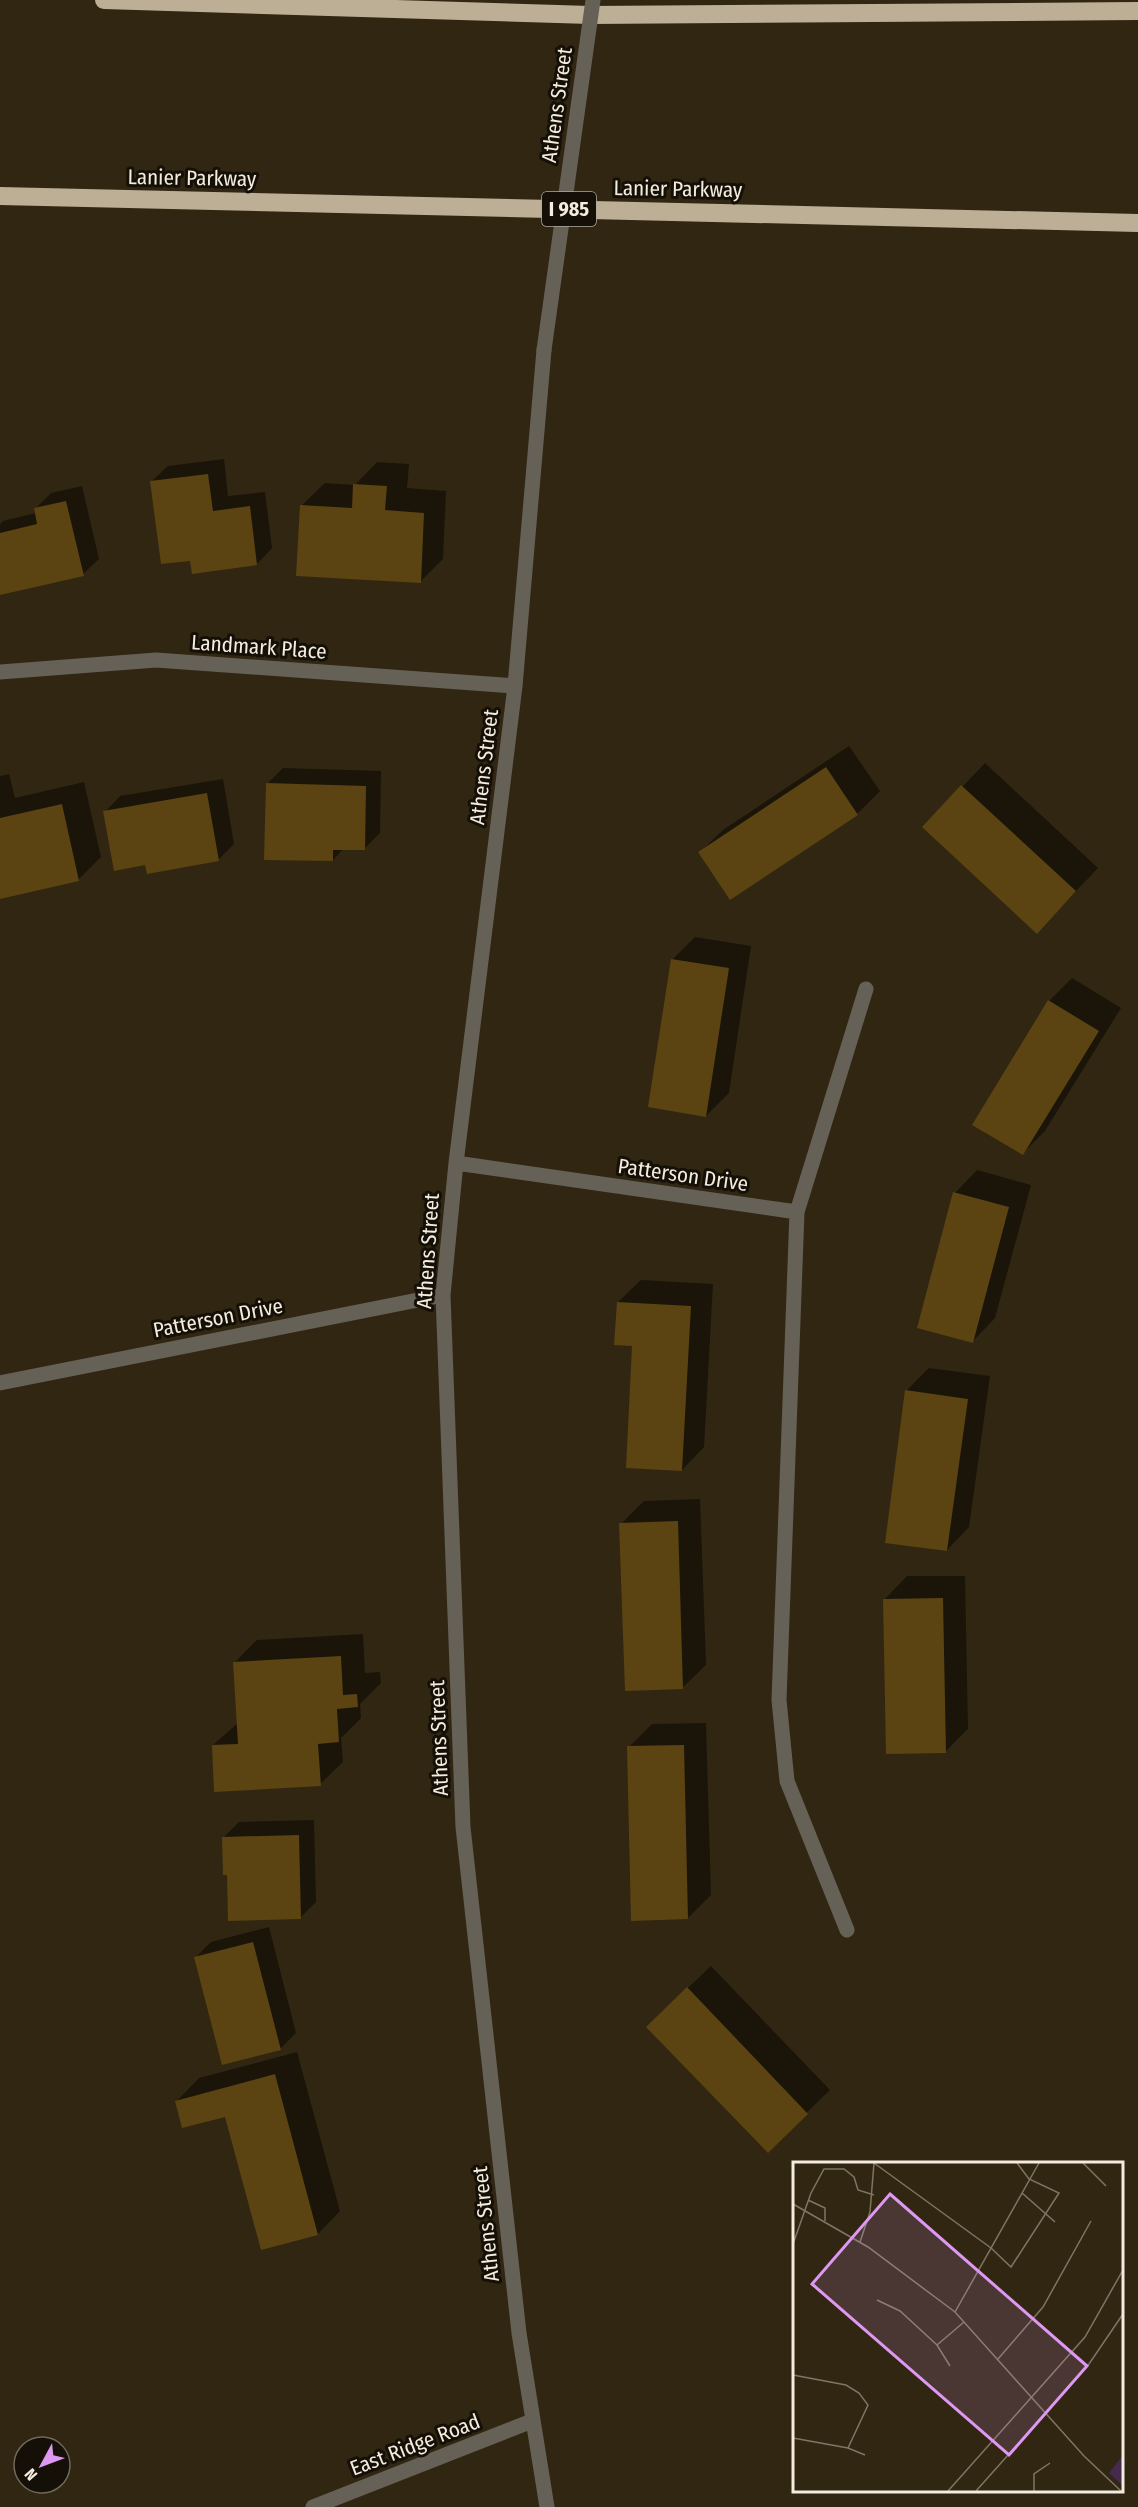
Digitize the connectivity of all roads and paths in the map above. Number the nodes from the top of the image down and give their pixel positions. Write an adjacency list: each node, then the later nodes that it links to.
1 (104, 0): 3 (highway)
2 (593, 0): 7 (street, Athens Street, bridge)
3 (1138, 11)
4 (0, 196): 5 (highway, Lanier Parkway / I 985)
5 (1138, 223)
6 (0, 672): 7 (street, Landmark Place)
7 (515, 686): 9 (street, Athens Street)
8 (866, 988): 10 (street)
9 (456, 1163): 10 (street, Patterson Drive); 11 (street, Athens Street)
10 (796, 1212): 13 (street)
11 (443, 1295): 12 (street, Patterson Drive); 14 (street, Athens Street)
12 (0, 1383)
13 (848, 1930)
14 (532, 2421): 15 (street, East Ridge Road); 16 (street, Athens Street)
15 (314, 2507)
16 (548, 2507)

